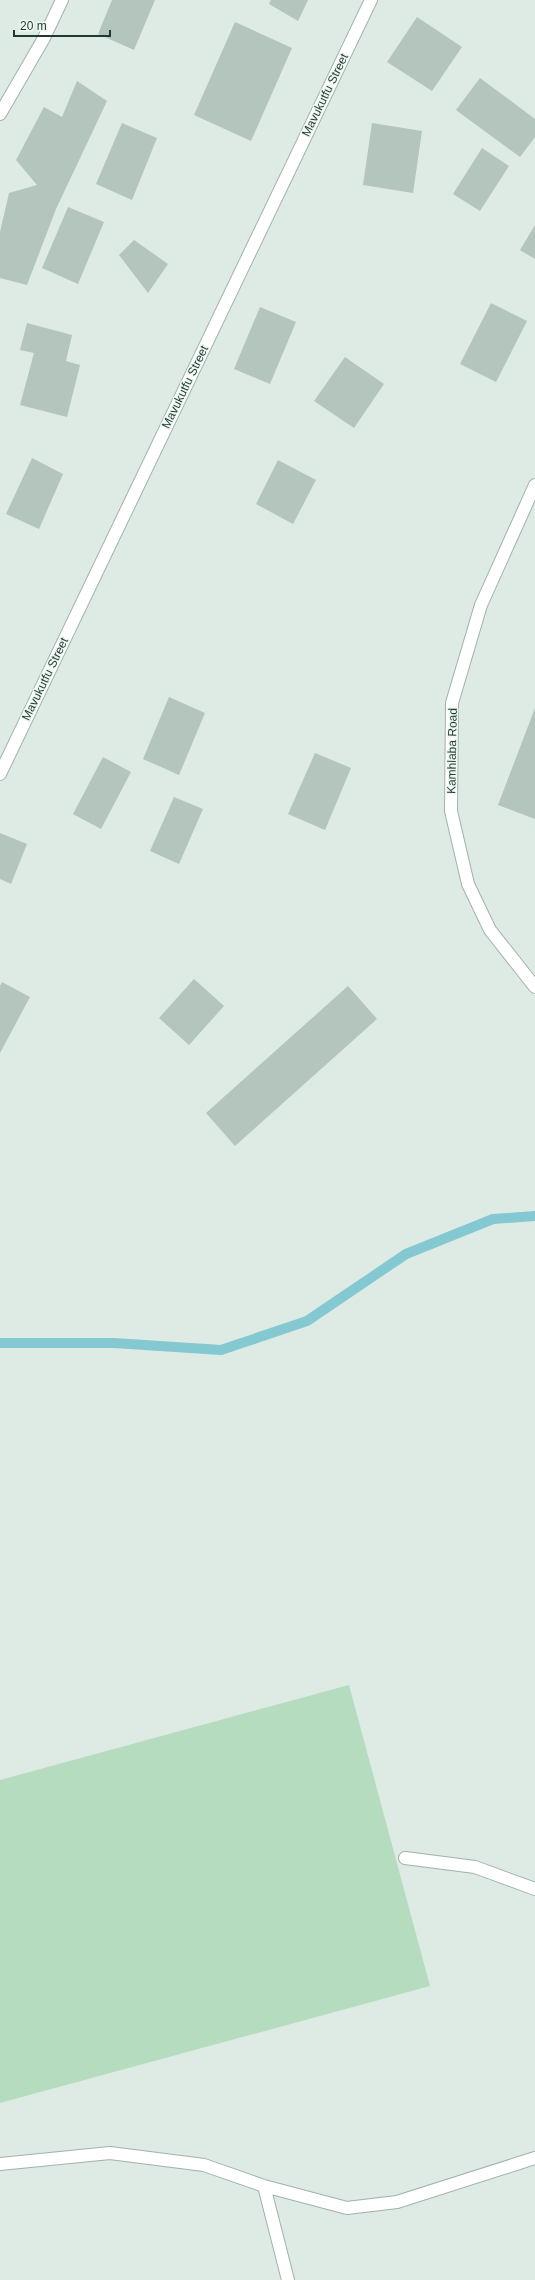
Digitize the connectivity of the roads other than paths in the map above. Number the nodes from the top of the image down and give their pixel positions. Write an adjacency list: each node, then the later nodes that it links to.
1 (62, 0): 3 (street)
2 (371, 0): 5 (street, Mavukutfu Street)
3 (0, 114)
4 (535, 485): 6 (street, Kamhlaba Road)
5 (0, 774)
6 (535, 986)
7 (406, 1858): 8 (street)
8 (535, 1889)
9 (535, 2158): 11 (street)
10 (0, 2164): 11 (street)
11 (264, 2186): 12 (street)
12 (288, 2280)

